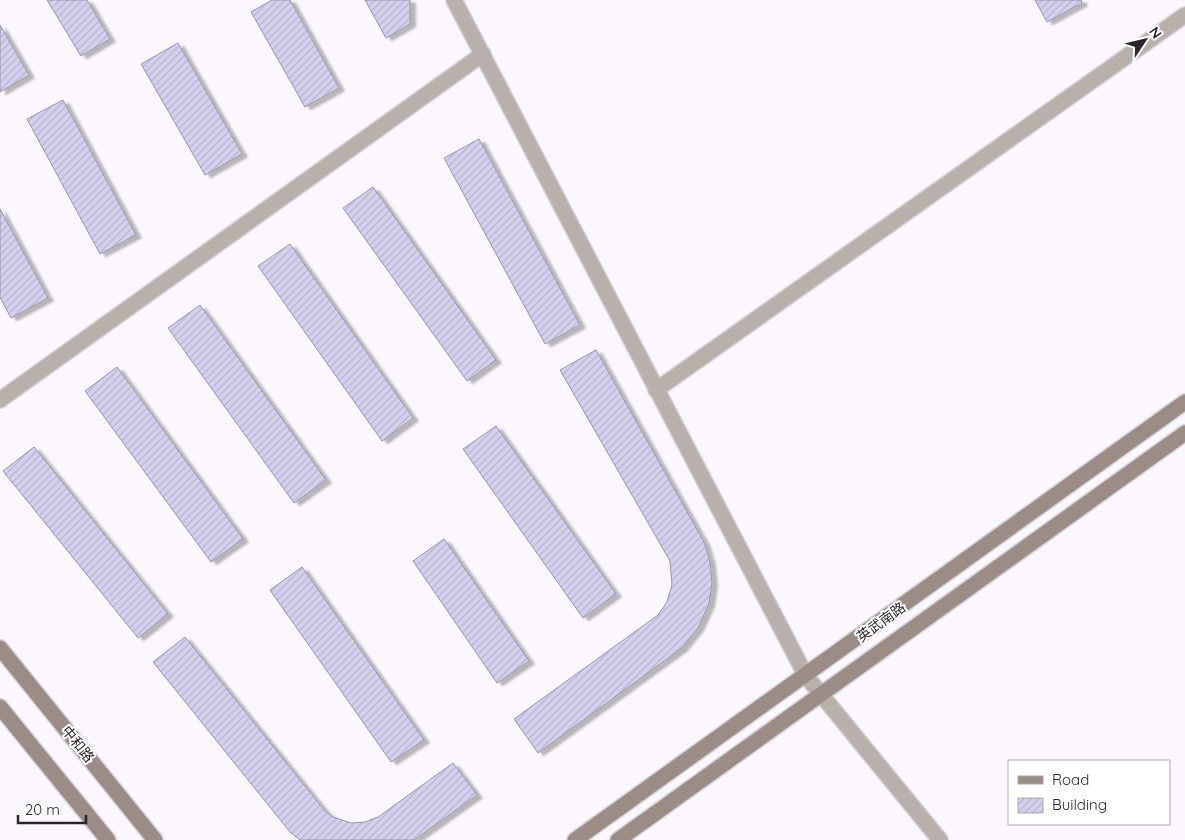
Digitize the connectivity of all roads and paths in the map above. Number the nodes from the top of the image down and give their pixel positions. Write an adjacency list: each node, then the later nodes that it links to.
1 (454, 0): 3 (street)
2 (1185, 15): 4 (street)
3 (483, 54): 4 (street); 5 (street)
4 (656, 390): 9 (street)
5 (0, 400)
6 (1185, 402): 9 (main road, 英武南路)
7 (1185, 433): 10 (main road, 英武南路)
8 (0, 648): 13 (main road, 中和路)
9 (806, 676): 10 (street); 14 (main road, 英武南路)
10 (822, 696): 15 (main road, 英武南路); 16 (street)
11 (0, 707): 12 (main road)
12 (108, 840)
13 (155, 840)
14 (575, 840)
15 (618, 840)
16 (940, 840)

